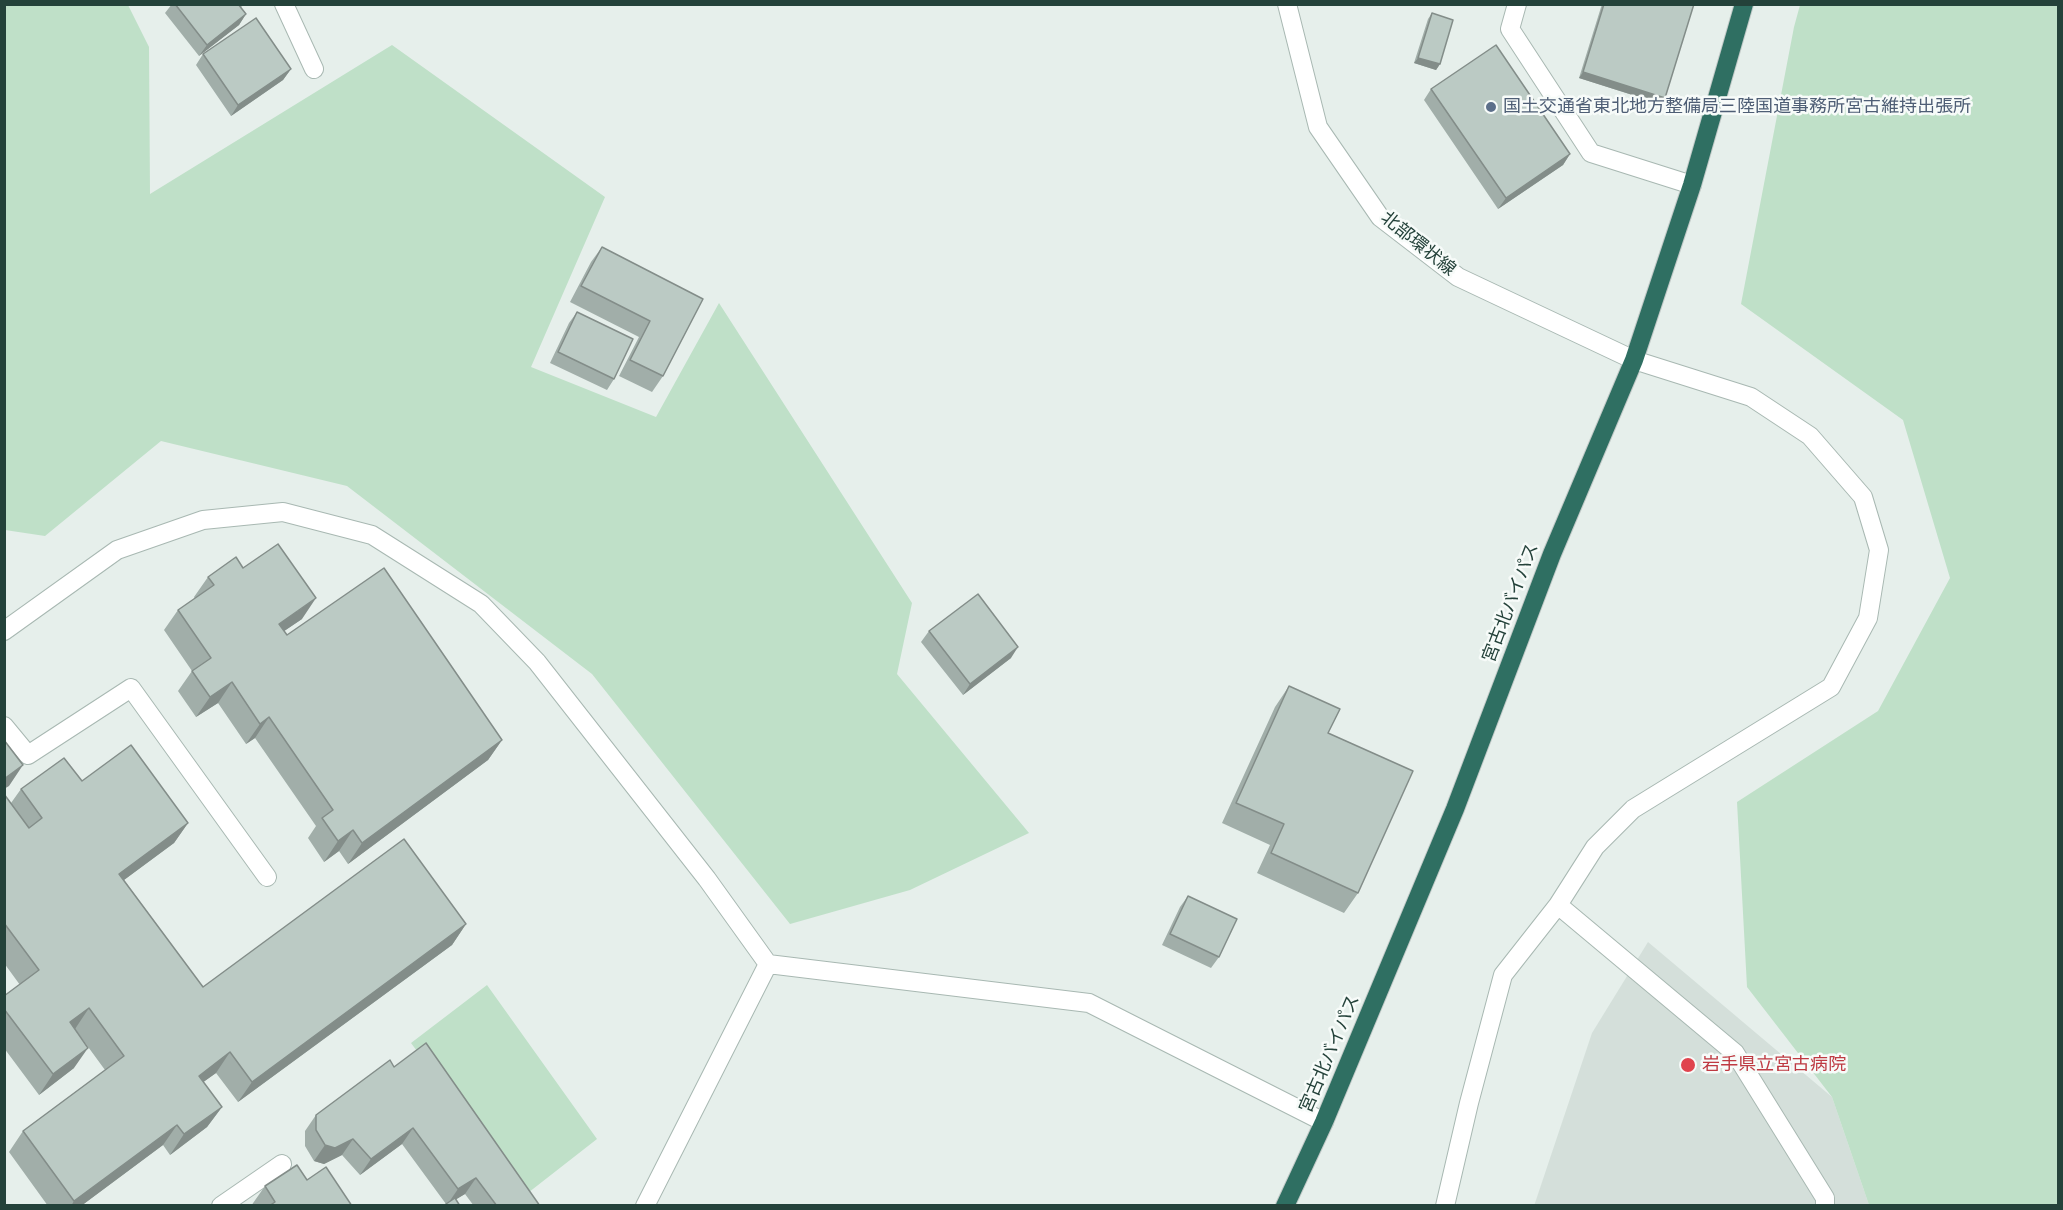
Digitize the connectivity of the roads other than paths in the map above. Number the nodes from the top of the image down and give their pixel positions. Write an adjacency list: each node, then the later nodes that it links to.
1 (284, 4): 5 (street)
2 (1287, 4): 7 (street, 北部環状線)
3 (1517, 4): 6 (street)
4 (1744, 4): 6 (highway, 宮古北バイパス)
5 (314, 69)
6 (1692, 185): 7 (highway, 宮古北バイパス)
7 (1634, 360): 11 (street, 北部環状線); 13 (highway, 宮古北バイパス)
8 (4, 631): 12 (street)
9 (4, 726): 10 (street)
10 (267, 877)
11 (1558, 905): 18 (street, 北部環状線); 19 (street)
12 (768, 964): 13 (street); 16 (street)
13 (1324, 1122): 17 (highway, 宮古北バイパス)
14 (282, 1164): 15 (street)
15 (221, 1206)
16 (645, 1206)
17 (1285, 1206)
18 (1445, 1206)
19 (1825, 1206)

